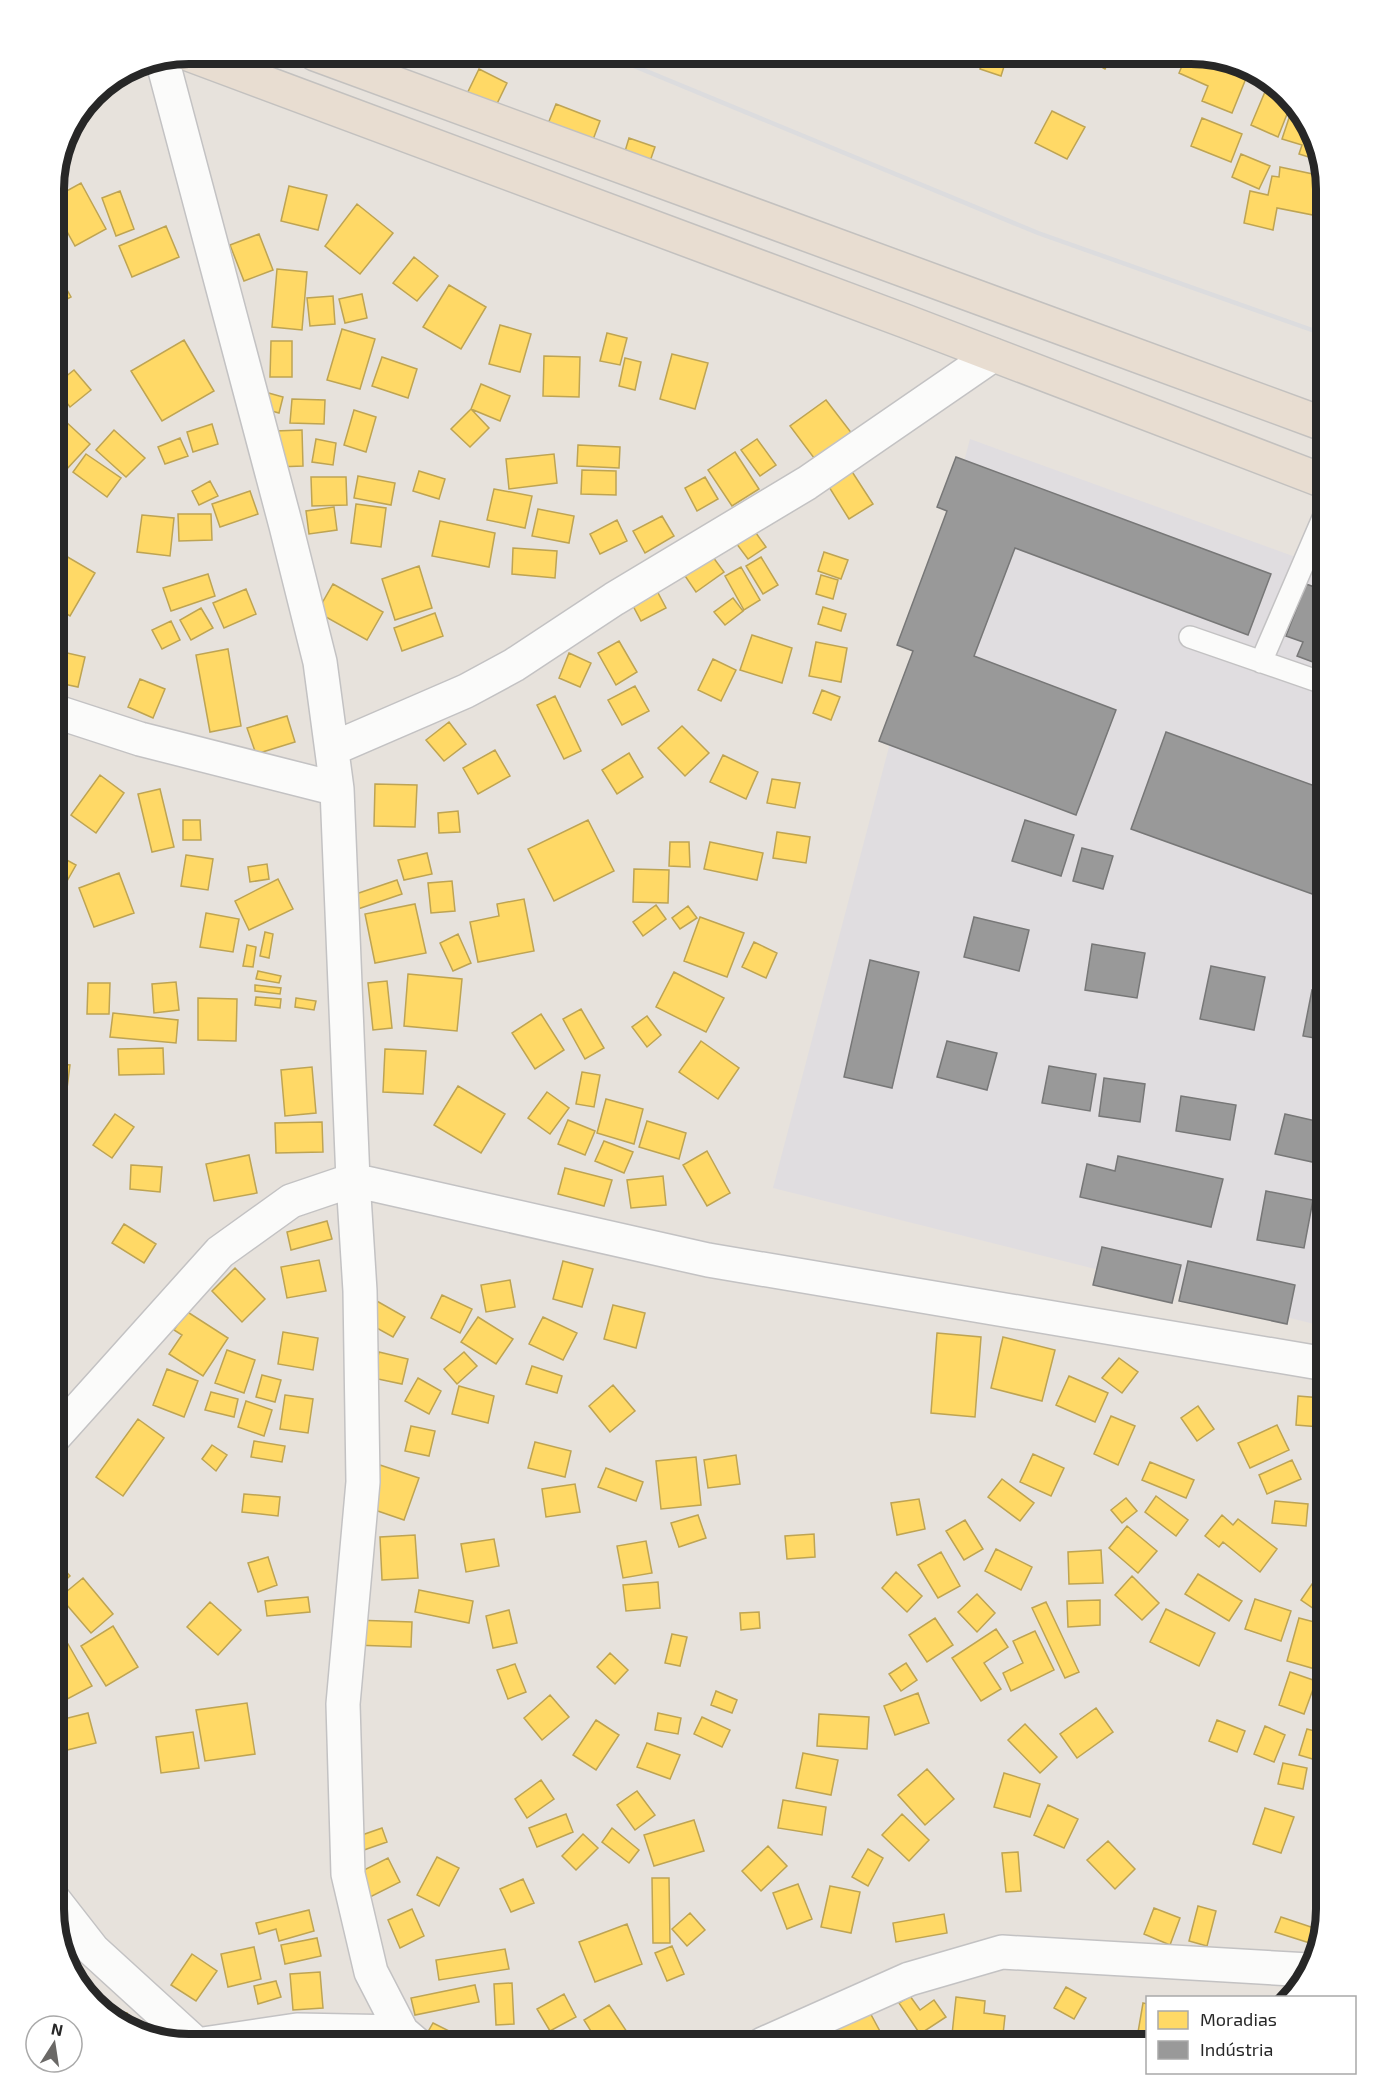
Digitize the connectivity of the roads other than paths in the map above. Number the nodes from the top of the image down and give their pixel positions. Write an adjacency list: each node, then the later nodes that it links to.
1 (215, 64): 4 (highway)
2 (343, 64): 5 (highway)
3 (164, 68): 12 (street)
4 (993, 355): 6 (highway); 12 (street)
5 (1316, 421)
6 (1316, 478)
7 (1316, 534): 9 (lane)
8 (1190, 637): 9 (lane)
9 (1261, 662): 10 (lane)
10 (1316, 681)
11 (65, 714): 13 (street)
12 (332, 749): 13 (street)
13 (337, 789): 14 (street)
14 (353, 1180): 15 (street); 16 (street); 22 (street)
15 (1316, 1362)
16 (64, 1425)
17 (65, 1914): 19 (street)
18 (1300, 1969): 23 (street)
19 (184, 2033)
20 (276, 2033): 21 (street)
21 (341, 2033)
22 (406, 2033)
23 (786, 2034)

